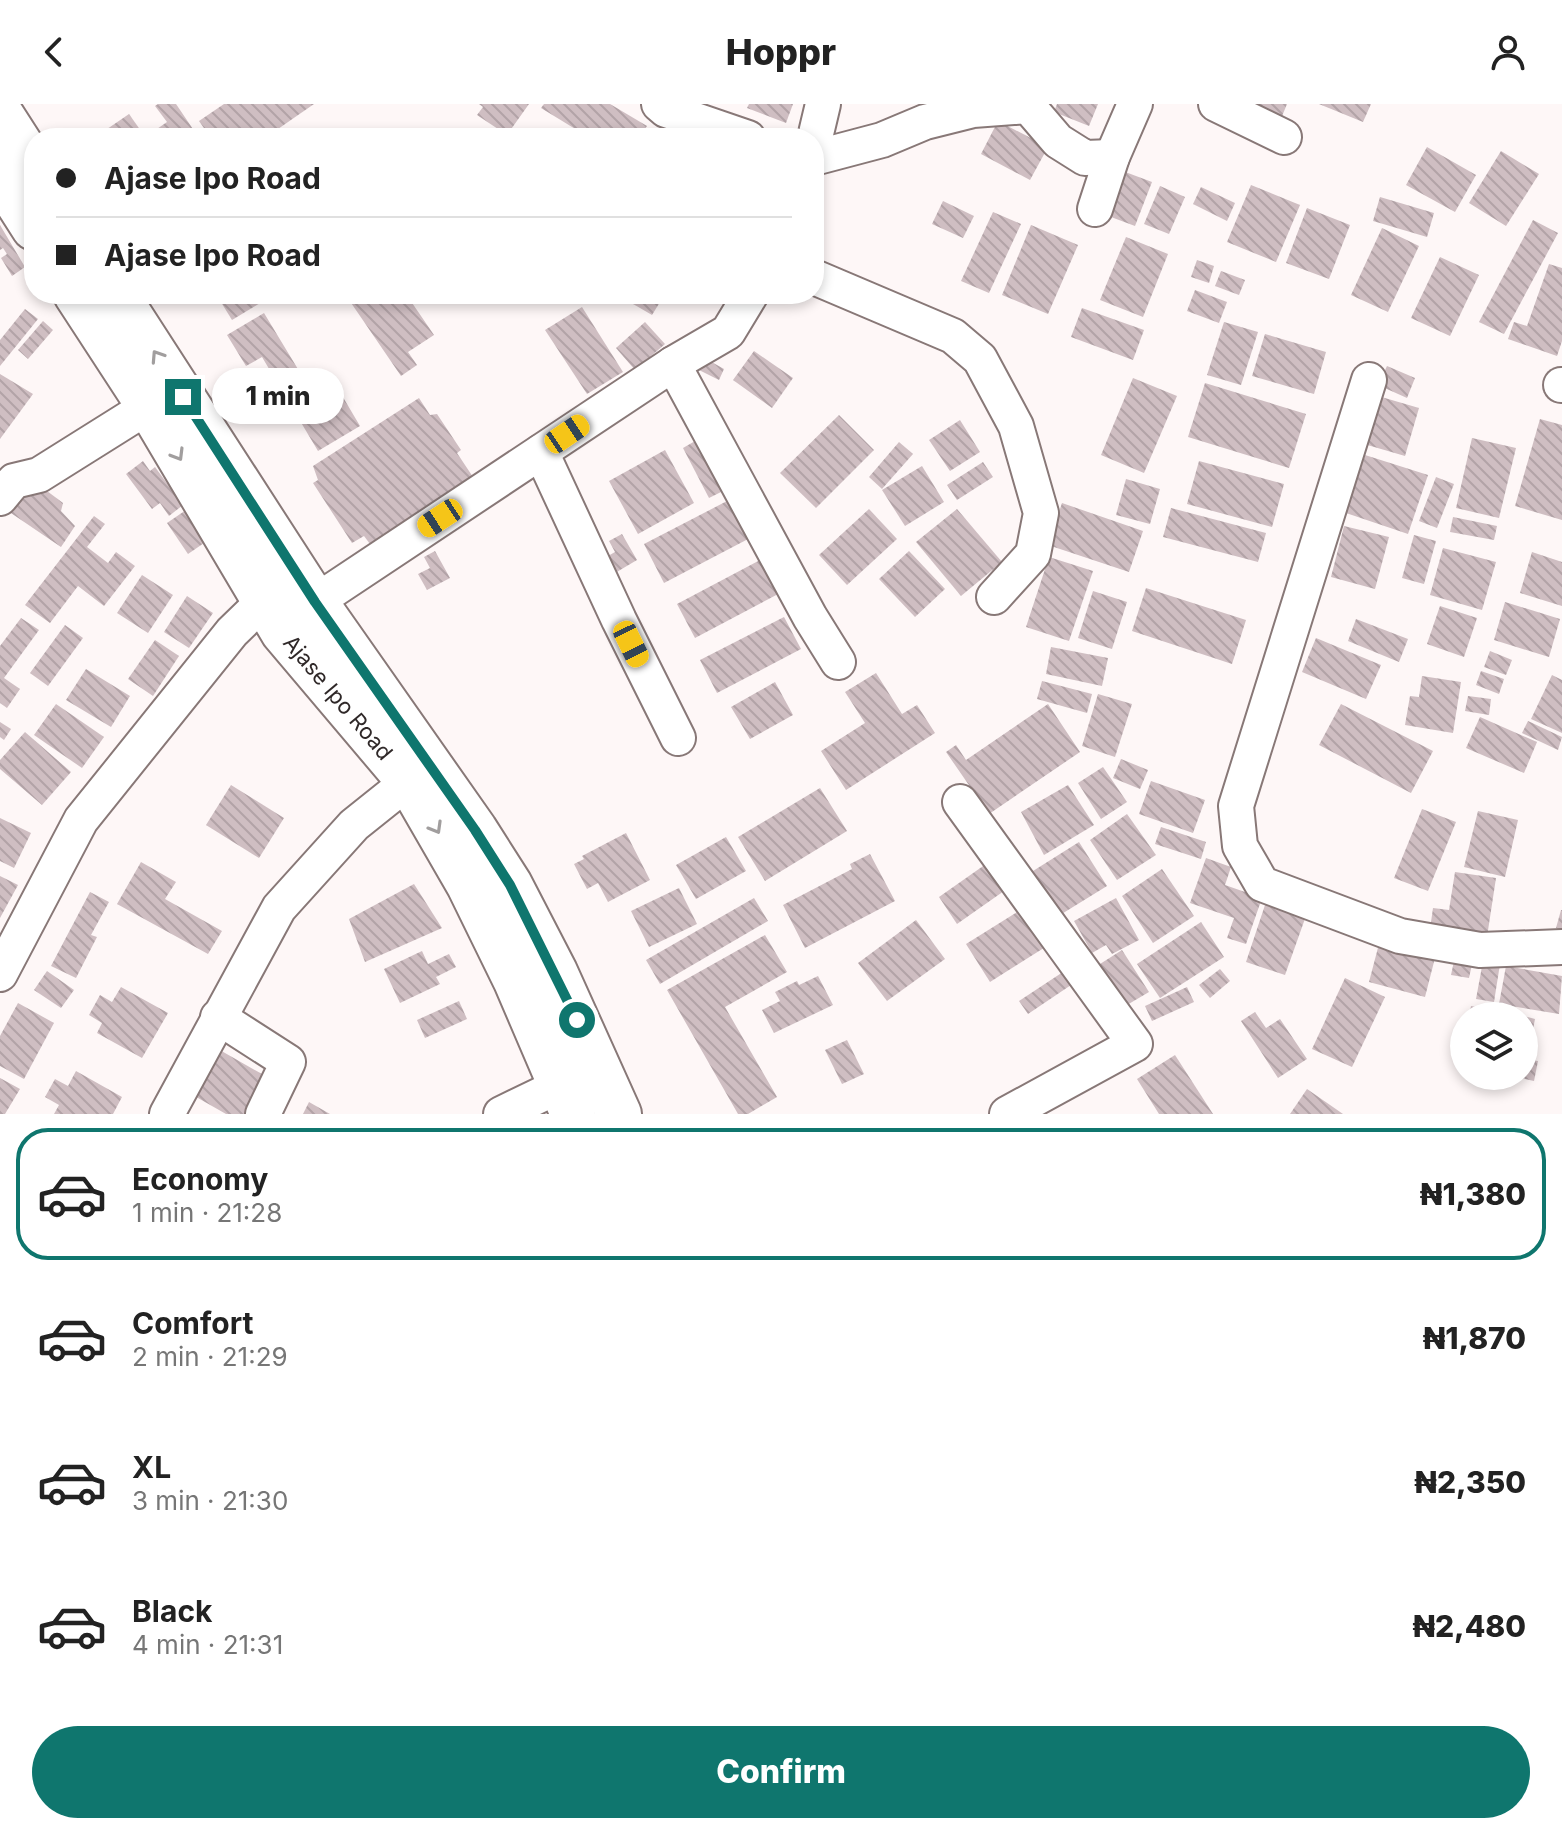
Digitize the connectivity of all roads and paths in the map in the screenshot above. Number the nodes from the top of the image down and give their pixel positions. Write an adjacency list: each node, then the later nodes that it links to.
1 (659, 104): 7 (street)
2 (823, 104): 8 (street)
3 (1135, 104): 12 (street)
4 (1216, 104): 9 (street)
5 (1030, 105): 11 (street); 12 (street)
6 (9, 117): 10 (highway)
7 (719, 128)
8 (817, 128)
9 (1284, 137)
10 (24, 146)
11 (824, 155)
12 (1112, 157): 14 (street)
13 (0, 175): 15 (highway)
14 (1095, 209)
15 (24, 212)
16 (824, 281): 25 (street)
17 (83, 304): 22 (highway, Ajase Ipo Road)
18 (122, 304): 27 (highway, Ajase Ipo Road, one-way to 18)
19 (745, 304): 20 (street)
20 (673, 364): 23 (street); 28 (street)
21 (1369, 380): 32 (street)
22 (149, 406): 24 (street); 26 (highway, Ajase Ipo Road, one-way to 26)
23 (541, 452): 27 (street); 29 (street)
24 (0, 498)
25 (994, 597)
26 (264, 601): 30 (highway, Ajase Ipo Road); 33 (street)
27 (315, 602): 39 (highway, Ajase Ipo Road)
28 (838, 662)
29 (678, 738)
30 (409, 781): 34 (street); 35 (highway, Ajase Ipo Road, one-way to 35)
31 (960, 802): 40 (street)
32 (1562, 947)
33 (0, 974)
34 (218, 1017): 36 (street); 37 (street)
35 (567, 1100): 38 (street)
36 (167, 1114)
37 (263, 1114)
38 (501, 1114)
39 (619, 1114)
40 (1007, 1114)

